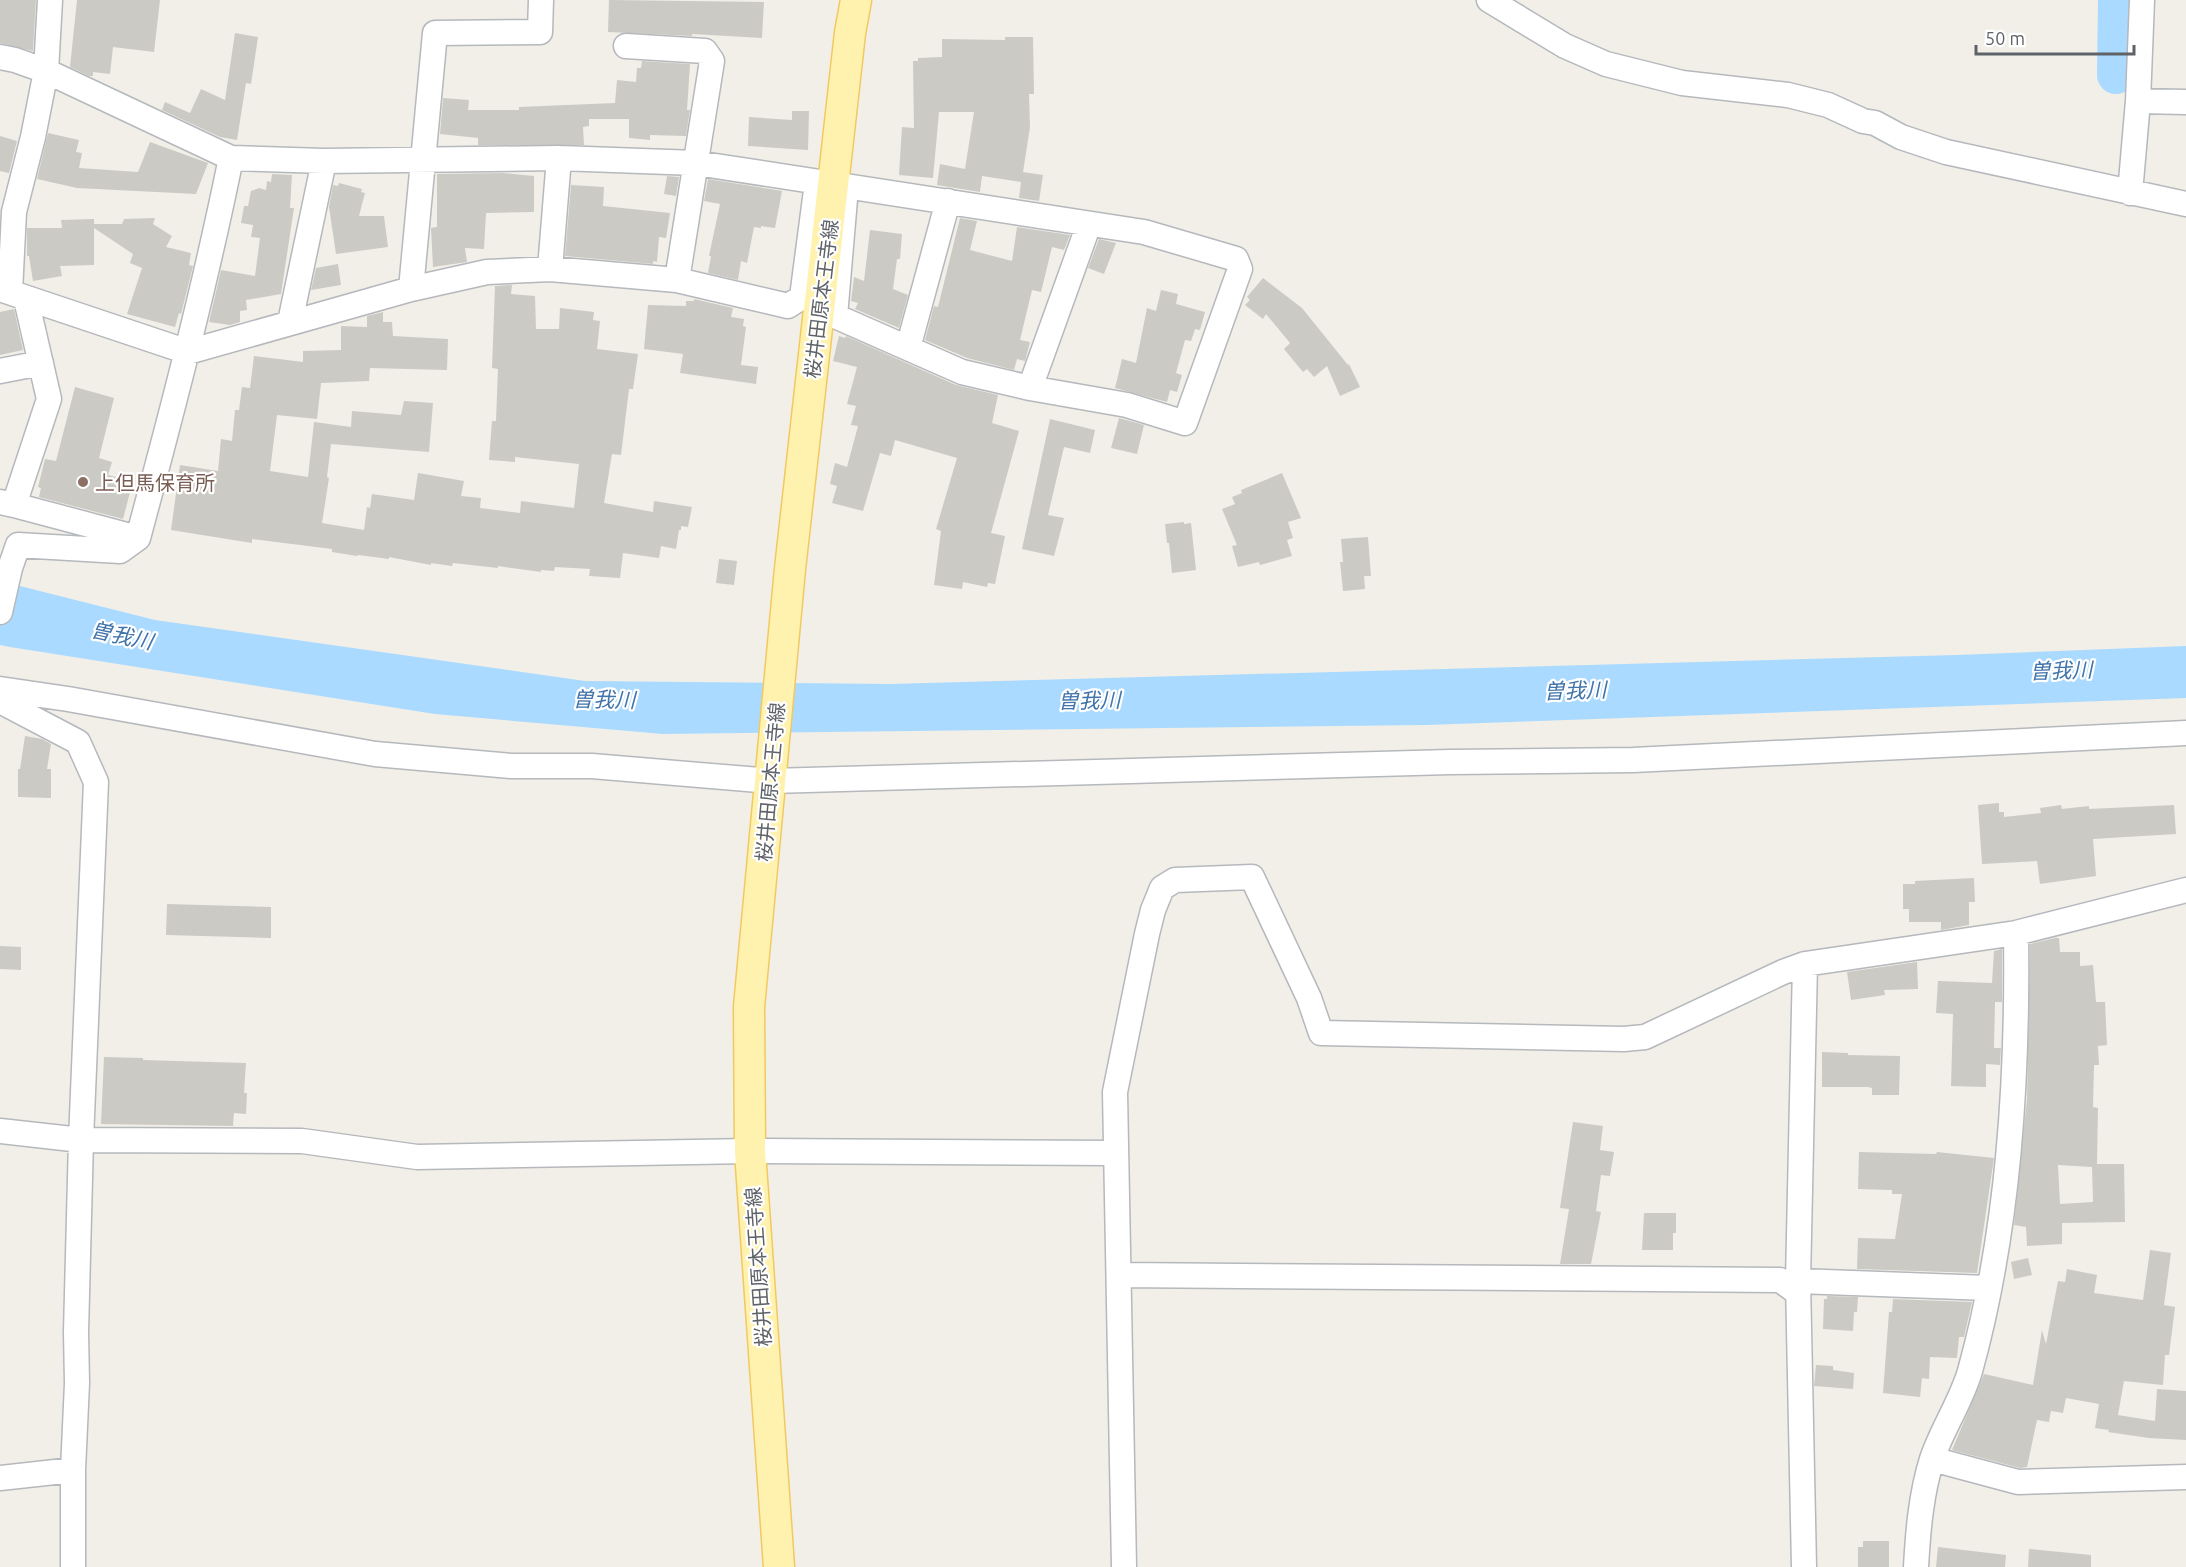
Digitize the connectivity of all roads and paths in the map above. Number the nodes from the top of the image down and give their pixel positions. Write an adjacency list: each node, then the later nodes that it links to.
1 (50, 0): 8 (street)
2 (541, 0): 13 (street)
3 (856, 0): 16 (main road, 桜井田原本王寺線)
4 (1489, 0): 18 (street)
5 (2142, 0): 9 (street)
6 (626, 46): 15 (street)
7 (0, 57): 8 (street)
8 (46, 71): 11 (street); 17 (street)
9 (2138, 101): 10 (street); 18 (street)
10 (2186, 102)
11 (231, 158): 14 (street); 28 (street)
12 (559, 158): 13 (street); 15 (street); 22 (street)
13 (422, 159): 14 (street); 24 (street)
14 (324, 160): 26 (street)
15 (696, 163): 16 (street); 23 (street)
16 (826, 184): 19 (street); 23 (street); 27 (street); 38 (main road, 桜井田原本王寺線)
17 (9, 193): 25 (street)
18 (2130, 193): 20 (street)
19 (948, 201): 21 (street); 27 (street)
20 (2186, 204)
21 (1089, 224): 31 (street); 31 (street)
22 (550, 269): 23 (street); 24 (street)
23 (677, 280)
24 (411, 289): 26 (street)
25 (12, 293): 28 (street); 29 (street)
26 (290, 322): 28 (street)
27 (908, 348): 31 (street)
28 (188, 352): 33 (street)
29 (41, 363): 30 (street); 32 (street)
30 (0, 371)
31 (1030, 388)
32 (7, 503): 33 (street)
33 (138, 538): 34 (street)
34 (0, 612)
35 (0, 689): 38 (street)
36 (0, 701): 43 (street)
37 (2186, 734): 38 (street)
38 (771, 777): 44 (main road, 桜井田原本王寺線)
39 (2186, 890): 40 (street)
40 (2016, 933): 41 (street); 48 (street)
41 (1805, 964): 45 (street); 47 (street)
42 (0, 1131): 43 (street)
43 (81, 1140): 44 (street); 50 (street)
44 (750, 1150): 45 (street); 54 (main road, 桜井田原本王寺線)
45 (1115, 1153): 46 (street)
46 (1119, 1275): 47 (street); 55 (street)
47 (1798, 1287): 48 (street); 56 (street)
48 (1988, 1288): 49 (street)
49 (1932, 1459): 51 (street); 57 (street)
50 (73, 1470): 52 (street); 53 (street)
51 (2186, 1477)
52 (0, 1478)
53 (73, 1567)
54 (778, 1567)
55 (1124, 1567)
56 (1804, 1567)
57 (1916, 1567)

